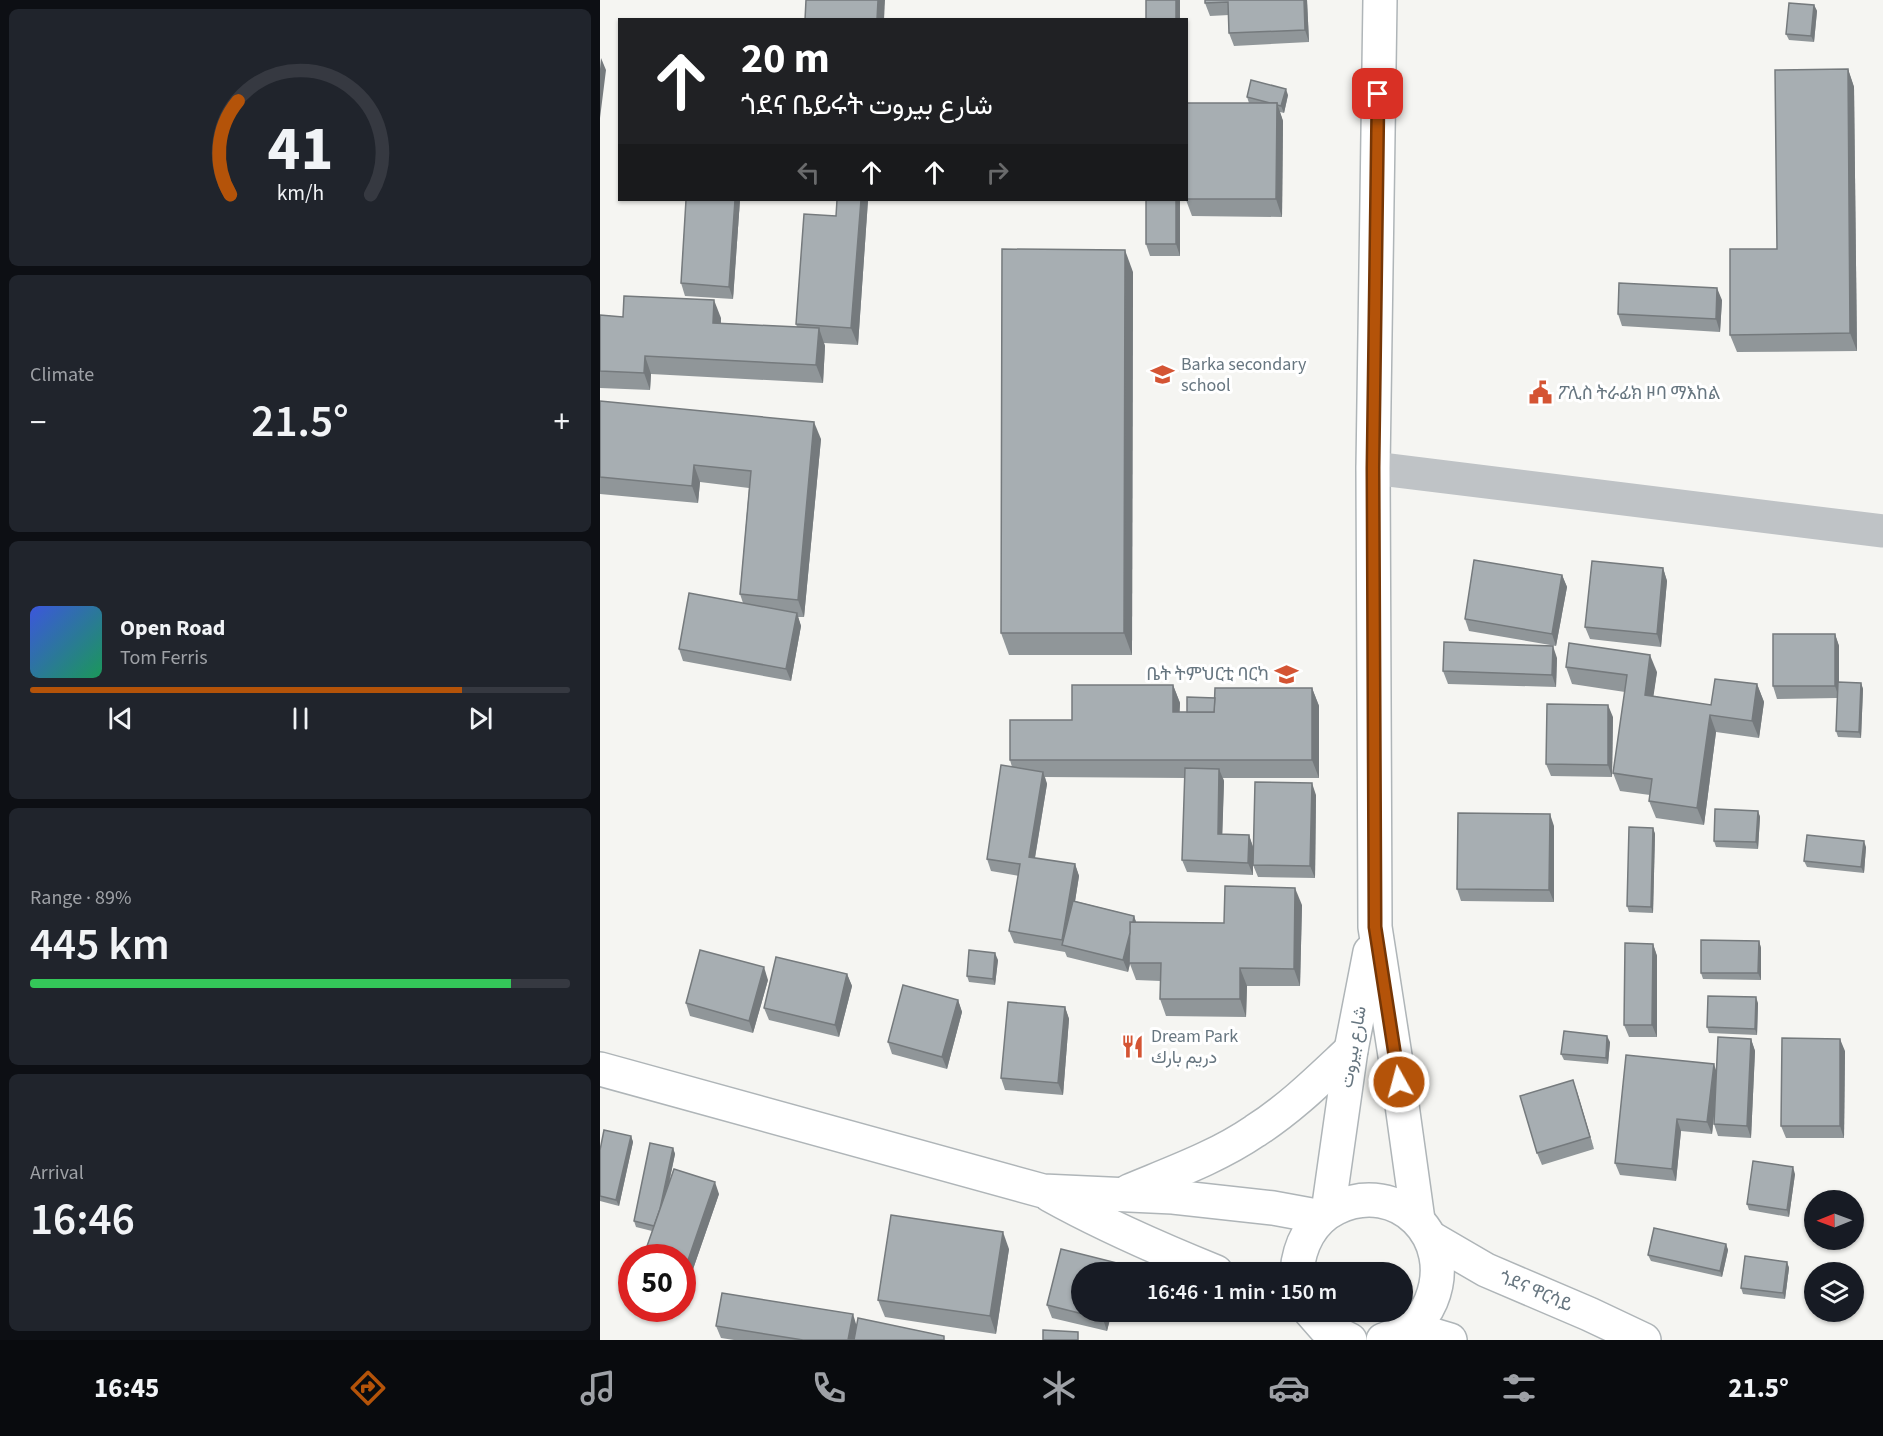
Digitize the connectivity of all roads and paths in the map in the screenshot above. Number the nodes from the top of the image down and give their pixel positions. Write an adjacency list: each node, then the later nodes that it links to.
1 (1380, 0): 2 (main road)
2 (1373, 468): 3 (street); 4 (main road)
3 (1883, 531)
4 (1375, 927): 5 (main road, شارع بيروت); 10 (main road, شارع بيروت)
5 (1351, 1050): 8 (main road); 9 (main road, شارع بيروت)
6 (600, 1069): 7 (main road)
7 (1043, 1191): 8 (main road); 11 (main road)
8 (1122, 1194): 9 (main road)
9 (1325, 1214): 10 (main road, ጎደና ዋርሳይ); 12 (main road)
10 (1424, 1229): 13 (main road, شارع بيروت); 15 (main road, ጎደና ዋርሳይ)
11 (1192, 1262)
12 (1299, 1262)
13 (1402, 1334): 14 (main road)
14 (1450, 1340)
15 (1644, 1340)

